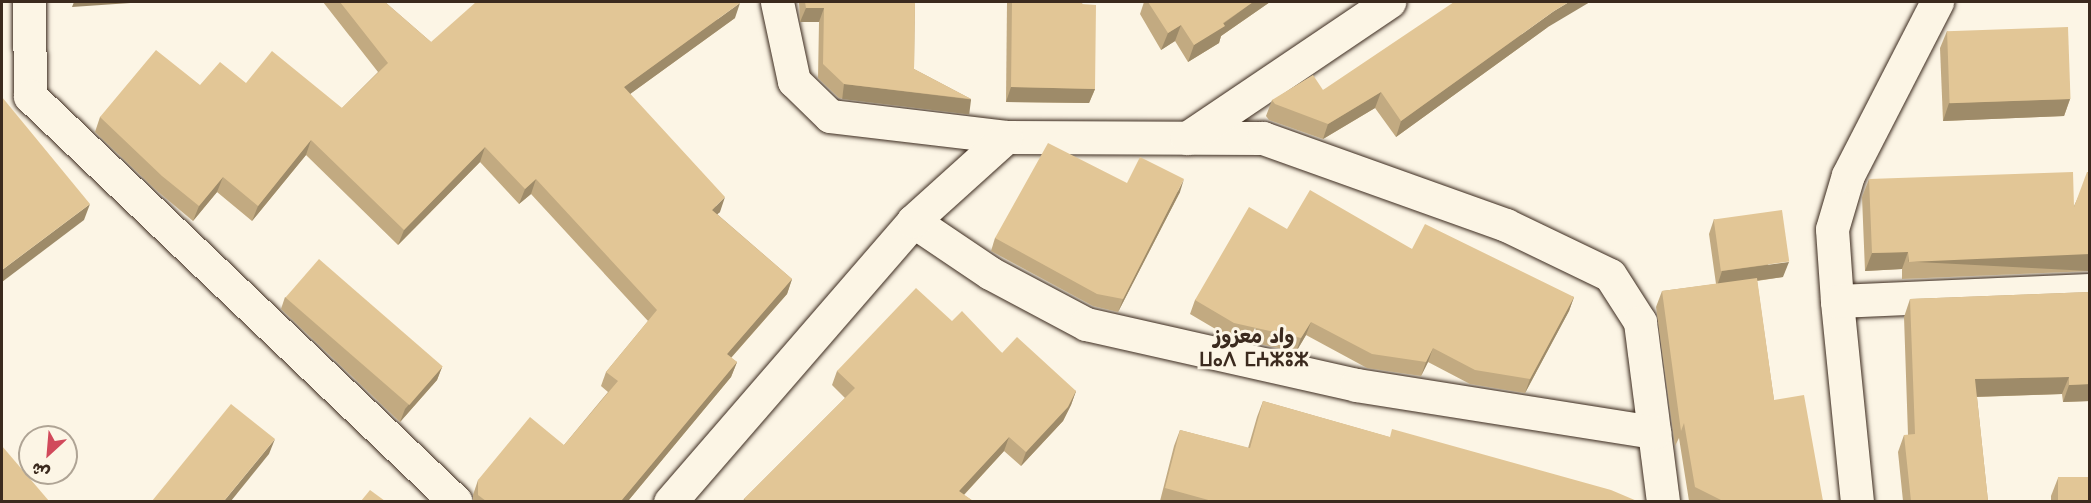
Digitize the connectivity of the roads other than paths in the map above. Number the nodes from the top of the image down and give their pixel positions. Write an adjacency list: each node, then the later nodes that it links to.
1 (29, 2): 11 (street)
2 (777, 2): 5 (street)
3 (1389, 2): 6 (street)
4 (1937, 2): 9 (street)
5 (1006, 137): 6 (street); 7 (street)
6 (1187, 138): 10 (street)
7 (913, 221): 10 (street); 12 (street)
8 (2090, 290): 9 (street)
9 (1837, 301): 14 (street)
10 (1654, 432): 13 (street)
11 (456, 501)
12 (670, 501)
13 (1663, 501)
14 (1857, 501)

